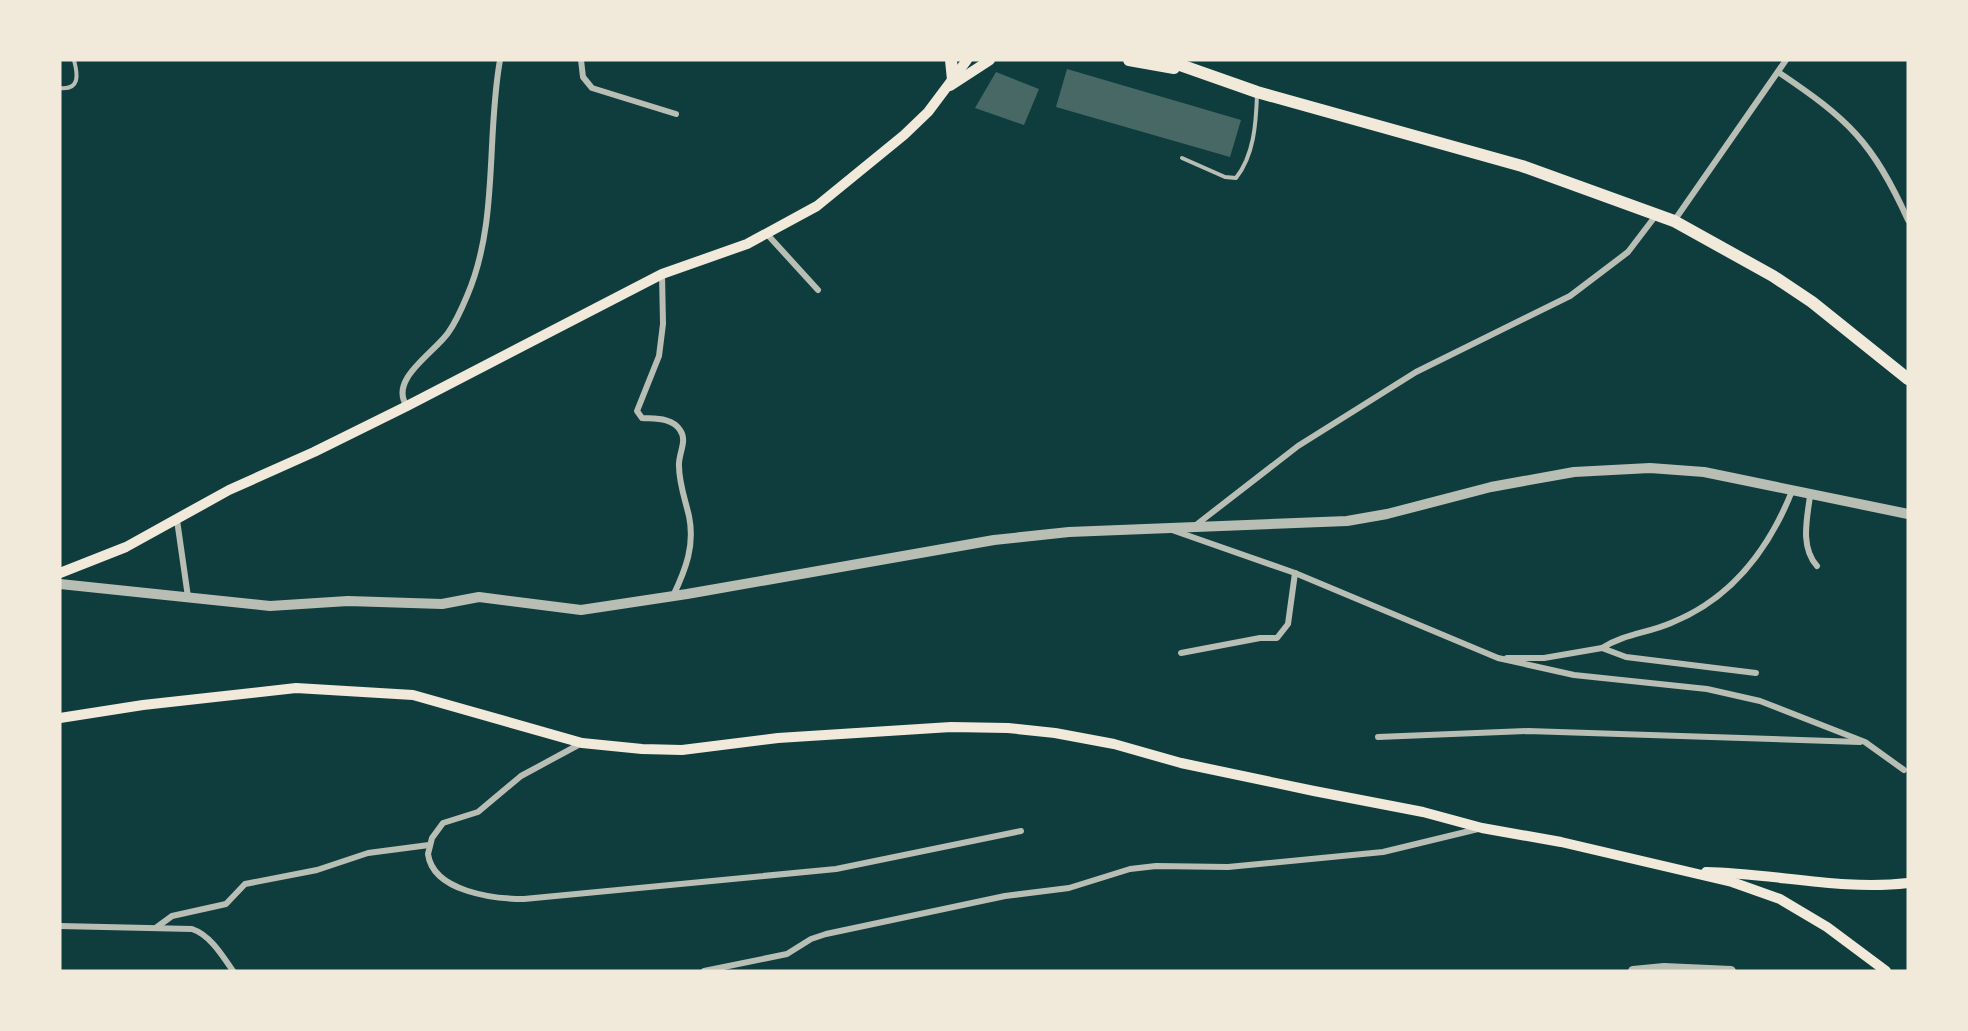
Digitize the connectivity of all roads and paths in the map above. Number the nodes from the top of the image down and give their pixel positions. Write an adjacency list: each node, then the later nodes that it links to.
1 (75, 60): 13 (lane)
2 (500, 60): 24 (street)
3 (581, 60): 15 (street)
4 (951, 60): 12 (main road)
5 (967, 60): 12 (main road)
6 (990, 60): 12 (main road)
7 (1129, 60): 10 (main road)
8 (1166, 60): 10 (main road)
9 (1786, 60): 11 (street)
10 (1188, 69): 14 (main road)
11 (1778, 72): 18 (street); 19 (street)
12 (951, 83): 20 (main road)
13 (60, 88)
14 (1257, 92): 16 (lane); 17 (main road)
15 (676, 114)
16 (1182, 158)
17 (1657, 214): 18 (main road); 29 (street)
18 (1674, 220): 23 (main road)
19 (1908, 220)
20 (766, 233): 21 (main road); 22 (street)
21 (662, 274): 24 (main road); 35 (street)
22 (818, 290)
23 (1908, 379)
24 (407, 406): 28 (main road)
25 (1792, 491): 26 (street); 29 (street); 37 (street)
26 (1810, 496): 27 (street); 31 (street)
27 (1908, 514)
28 (177, 520): 32 (main road); 36 (street)
29 (1193, 527): 30 (street)
30 (1166, 528): 33 (street); 35 (street)
31 (1818, 566)
32 (60, 573)
33 (1295, 573): 38 (street); 39 (street)
34 (60, 584): 36 (street)
35 (672, 596): 36 (street)
36 (188, 597)
37 (1602, 648): 39 (street); 40 (street)
38 (1181, 653)
39 (1498, 658): 43 (street)
40 (1756, 673)
41 (60, 718): 44 (main road)
42 (1378, 737): 43 (street)
43 (1865, 742): 45 (street)
44 (582, 743): 46 (main road); 48 (street)
45 (1904, 770)
46 (1482, 828): 49 (main road); 55 (street)
47 (1021, 831): 48 (street)
48 (429, 845): 52 (street)
49 (1679, 871): 50 (main road); 58 (main road)
50 (1908, 883)
51 (60, 926): 52 (street)
52 (157, 927): 54 (street)
53 (1661, 969): 56 (street); 57 (street)
54 (233, 971)
55 (704, 971)
56 (1633, 971)
57 (1731, 971)
58 (1886, 971)

